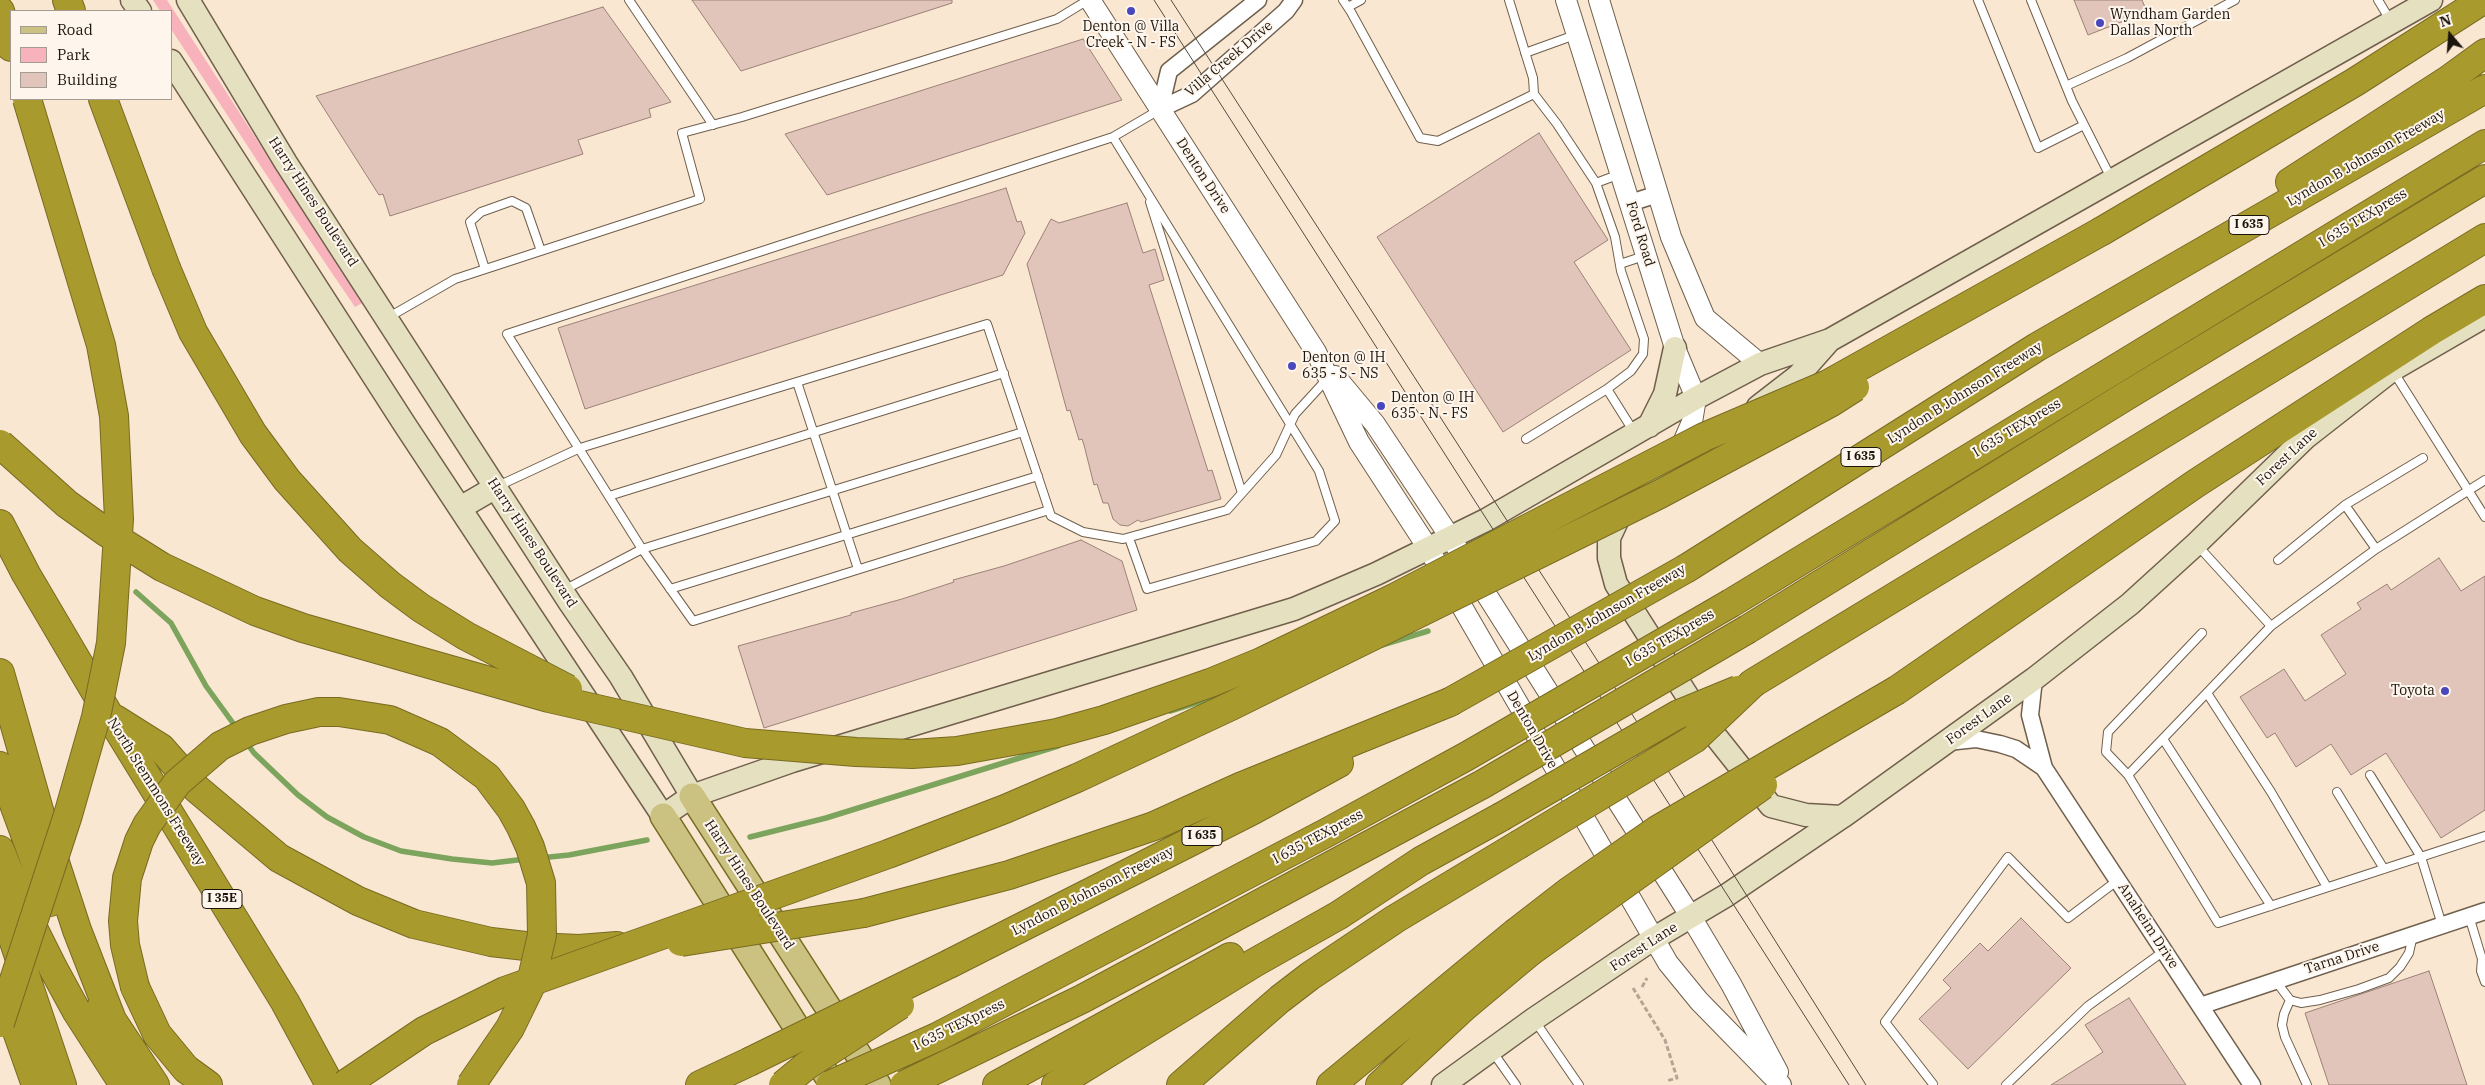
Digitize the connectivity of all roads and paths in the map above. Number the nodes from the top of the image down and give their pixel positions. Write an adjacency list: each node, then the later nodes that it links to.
1 (188, 0): 52 (main road, Harry Hines Boulevard)
2 (629, 0): 33 (lane)
3 (1089, 0): 32 (street, Denton Drive); 33 (lane)
4 (1258, 0): 32 (street, Villa Creek Drive)
5 (1294, 0): 32 (street, Villa Creek Drive)
6 (1342, 0): 17 (lane)
7 (1361, 0): 17 (lane)
8 (1509, 0): 23 (lane)
9 (1566, 0): 21 (street, Ford Road)
10 (1599, 0): 42 (street)
11 (1978, 0): 34 (lane)
12 (2031, 0): 27 (lane)
13 (2235, 0): 27 (lane)
14 (2378, 0): 20 (lane)
15 (2483, 0): 25 (highway)
16 (2427, 1): 20 (main road)
17 (1348, 7): 29 (lane)
18 (0, 10): 22 (highway)
19 (2485, 11): 25 (highway)
20 (2391, 22): 39 (main road)
21 (1576, 35): 23 (lane); 37 (street, Ford Road)
22 (10, 44)
23 (1525, 53): 29 (lane)
24 (2485, 53): 54 (highway)
25 (2400, 54): 44 (highway)
26 (172, 63): 81 (main road)
27 (2066, 86): 34 (lane)
28 (2485, 88): 54 (highway, Lyndon B Johnson Freeway / I 635)
29 (1534, 94): 40 (lane)
30 (27, 100): 143 (highway, bridge)
31 (103, 100): 104 (highway, bridge)
32 (1160, 109): 35 (lane); 56 (street, Denton Drive)
33 (713, 125): 46 (lane)
34 (2084, 125): 39 (lane)
35 (1114, 137): 41 (lane); 70 (lane)
36 (2485, 144): 157 (highway, I 635 TEXpress, bridge)
37 (1621, 174): 40 (lane); 43 (street, Ford Road)
38 (2485, 179): 159 (highway, bridge)
39 (2112, 181): 53 (main road)
40 (1596, 183): 48 (lane)
41 (1146, 190): 64 (lane); 78 (lane)
42 (1658, 194): 43 (street); 57 (street)
43 (1630, 203): 47 (street, Ford Road)
44 (2102, 231): 104 (highway, bridge); 153 (highway, bridge)
45 (2485, 238): 99 (highway)
46 (541, 251): 49 (lane); 49 (lane)
47 (1646, 256): 48 (lane); 55 (street, Ford Road)
48 (1620, 264): 62 (lane)
49 (485, 269): 52 (lane)
50 (2485, 299): 101 (highway)
51 (2485, 316): 58 (main road, Forest Lane)
52 (387, 318): 75 (main road, Harry Hines Boulevard)
53 (1830, 340): 57 (main road); 72 (main road)
54 (2037, 347): 103 (highway, Lyndon B Johnson Freeway / I 635, bridge)
55 (1675, 348): 63 (street, Ford Road); 65 (main road)
56 (1316, 352): 60 (street, Denton Drive); 86 (street, Denton Drive)
57 (1760, 364): 63 (main road)
58 (2392, 370): 76 (lane); 88 (main road, Forest Lane)
59 (1004, 373): 61 (lane); 66 (lane); 67 (lane)
60 (1328, 378): 64 (lane); 89 (street, Denton Drive)
61 (797, 382): 66 (lane); 70 (lane)
62 (1607, 389): 65 (lane); 68 (lane)
63 (1696, 398): 65 (main road); 72 (street)
64 (1291, 423): 78 (lane); 87 (lane)
65 (1642, 430): 86 (main road)
66 (813, 432): 77 (lane); 79 (lane)
67 (1023, 432): 73 (lane); 77 (lane)
68 (1526, 439)
69 (0, 444): 104 (highway, bridge)
70 (580, 448): 75 (lane); 79 (lane)
71 (2423, 458): 80 (lane)
72 (1673, 465): 115 (main road)
73 (1038, 476): 82 (lane); 85 (lane)
74 (2485, 480): 76 (lane)
75 (496, 487): 81 (main road); 95 (main road, Harry Hines Boulevard)
76 (2468, 490): 83 (lane); 91 (lane)
77 (832, 491): 85 (lane); 90 (lane)
78 (1242, 493): 87 (lane)
79 (609, 496): 90 (lane)
80 (2345, 505): 91 (lane); 92 (lane)
81 (460, 508): 114 (main road)
82 (1049, 510): 87 (lane); 93 (lane)
83 (2485, 517)
84 (0, 524): 105 (highway, North Stemmons Freeway / I 35E)
85 (846, 534): 93 (lane); 94 (lane)
86 (1450, 537): 89 (main road); 127 (street, Denton Drive)
87 (1129, 538)
88 (2196, 544): 96 (lane); 100 (main road, Forest Lane)
89 (1428, 548): 113 (main road); 130 (street, Denton Drive)
90 (642, 549): 94 (lane); 95 (lane)
91 (2376, 549): 96 (lane)
92 (2278, 560)
93 (858, 569): 94 (lane)
94 (670, 588)
95 (563, 591): 113 (main road, Harry Hines Boulevard)
96 (2271, 626): 102 (lane)
97 (2202, 633): 110 (lane)
98 (0, 673): 142 (highway)
99 (1762, 678): 119 (highway, bridge); 162 (highway, bridge)
100 (2034, 679): 107 (main road, Forest Lane); 109 (street, Anaheim Drive)
101 (1897, 690): 163 (highway, bridge); 164 (highway, bridge)
102 (2207, 693): 106 (lane); 122 (lane)
103 (1450, 702): 105 (highway, bridge); 132 (highway, Lyndon B Johnson Freeway / I 635)
104 (622, 713)
105 (109, 715): 152 (highway, North Stemmons Freeway / I 35E)
106 (2163, 739): 110 (lane); 124 (lane)
107 (1947, 742): 109 (street, Anaheim Drive); 115 (main road, Forest Lane)
108 (0, 766): 142 (highway)
109 (2044, 768): 121 (street, Anaheim Drive)
110 (2128, 775): 124 (lane)
111 (2370, 776): 118 (lane)
112 (2337, 792): 120 (lane)
113 (692, 796): 114 (main road); 158 (main road, Harry Hines Boulevard)
114 (662, 816): 157 (main road)
115 (1842, 817): 127 (main road, Forest Lane)
116 (2485, 836): 118 (lane)
117 (0, 850): 149 (highway)
118 (2420, 857): 120 (lane); 128 (lane)
119 (1421, 861): 160 (highway); 161 (highway)
120 (2384, 868): 122 (lane)
121 (2118, 880): 131 (street, Anaheim Drive); 146 (lane)
122 (2327, 887): 124 (lane)
123 (0, 900): 148 (highway)
124 (2271, 906)
125 (2485, 911): 126 (street, Tarna Drive)
126 (2469, 916): 128 (street, Tarna Drive); 135 (lane)
127 (1691, 917): 130 (main road, Forest Lane); 168 (street, Denton Drive)
128 (2442, 925): 129 (street, Tarna Drive)
129 (2414, 934): 134 (street, Tarna Drive); 139 (lane)
130 (1653, 939): 141 (main road, Forest Lane); 168 (street, Denton Drive)
131 (2164, 952): 140 (street, Anaheim Drive); 169 (lane)
132 (951, 963): 155 (highway, Lyndon B Johnson Freeway / I 635, bridge); 156 (highway, bridge)
133 (1647, 978): 138 (path)
134 (2275, 980): 139 (lane); 140 (street, Tarna Drive)
135 (2485, 982)
136 (0, 983): 147 (highway)
137 (1633, 988): 145 (path)
138 (1642, 988)
139 (2290, 1000): 171 (lane)
140 (2200, 1006): 170 (street, Anaheim Drive)
141 (1534, 1019): 144 (main road, Forest Lane); 167 (lane)
142 (112, 1020): 150 (highway)
143 (0, 1023)
144 (1491, 1049): 165 (main road, Forest Lane); 166 (lane)
145 (1666, 1081)
146 (1933, 1084)
147 (36, 1085)
148 (62, 1085)
149 (124, 1085)
150 (155, 1085)
151 (208, 1085): 154 (highway, bridge)
152 (330, 1085)
153 (344, 1085)
154 (471, 1085)
155 (700, 1085)
156 (784, 1085)
157 (831, 1085)
158 (878, 1085)
159 (904, 1085)
160 (997, 1085)
161 (1056, 1085)
162 (1181, 1085)
163 (1331, 1085)
164 (1380, 1085)
165 (1443, 1085)
166 (1516, 1085)
167 (1579, 1085)
168 (1783, 1085)
169 (2006, 1085)
170 (2252, 1085)
171 (2307, 1085)

